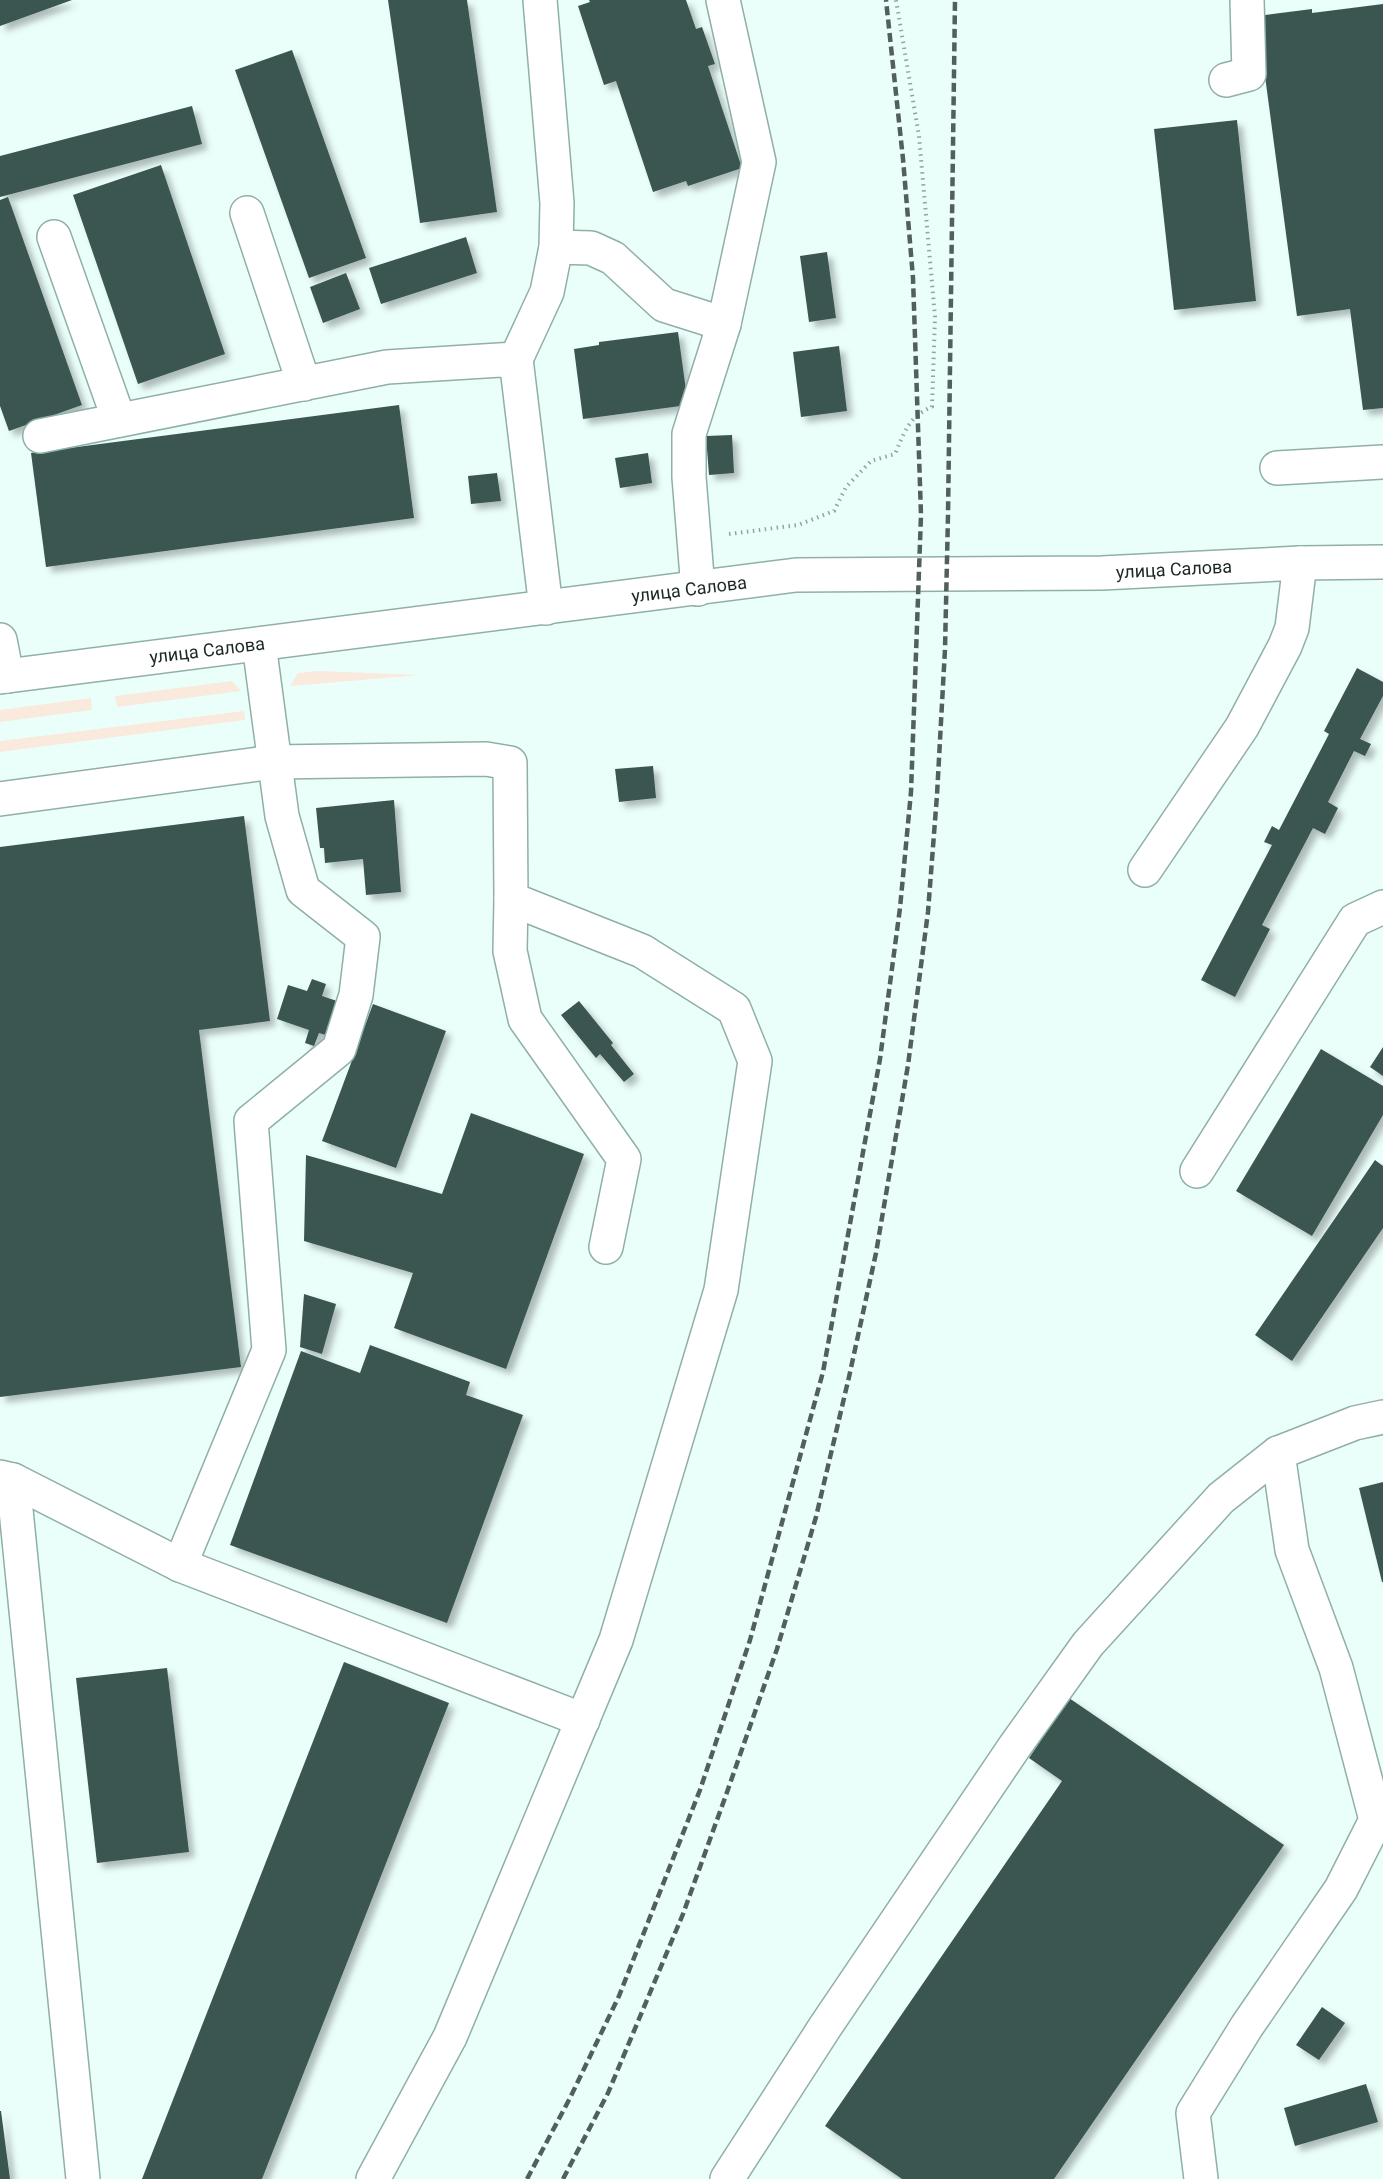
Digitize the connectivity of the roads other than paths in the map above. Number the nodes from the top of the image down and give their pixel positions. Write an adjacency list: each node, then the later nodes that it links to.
1 (540, 0): 7 (street)
2 (723, 0): 8 (street)
3 (1247, 0): 4 (street)
4 (1226, 80)
5 (247, 213): 10 (street)
6 (54, 237): 11 (street)
7 (556, 247): 8 (street); 9 (street)
8 (724, 324): 17 (street)
9 (516, 359): 10 (street); 18 (street)
10 (304, 384): 11 (street)
11 (119, 420): 12 (street)
12 (40, 436)
13 (1383, 462): 14 (street)
14 (1277, 468)
15 (1383, 562): 16 (street, улица Салова)
16 (1300, 563): 17 (street, улица Салова); 24 (street)
17 (698, 589): 18 (street, улица Салова)
18 (546, 608): 20 (street, улица Салова)
19 (0, 640): 21 (street)
20 (259, 644): 21 (street, улица Салова); 22 (street)
21 (4, 676)
22 (273, 762): 23 (street); 25 (street); 32 (street)
23 (0, 799)
24 (1145, 870)
25 (512, 899): 28 (street); 33 (street)
26 (1383, 907): 27 (street)
27 (1197, 1171)
28 (606, 1247)
29 (1383, 1417): 30 (street)
30 (1278, 1453): 36 (street); 37 (street)
31 (6, 1479): 32 (street); 34 (street)
32 (180, 1564): 33 (street)
33 (583, 1720): 35 (street)
34 (83, 2179)
35 (374, 2179)
36 (727, 2179)
37 (1201, 2179)

